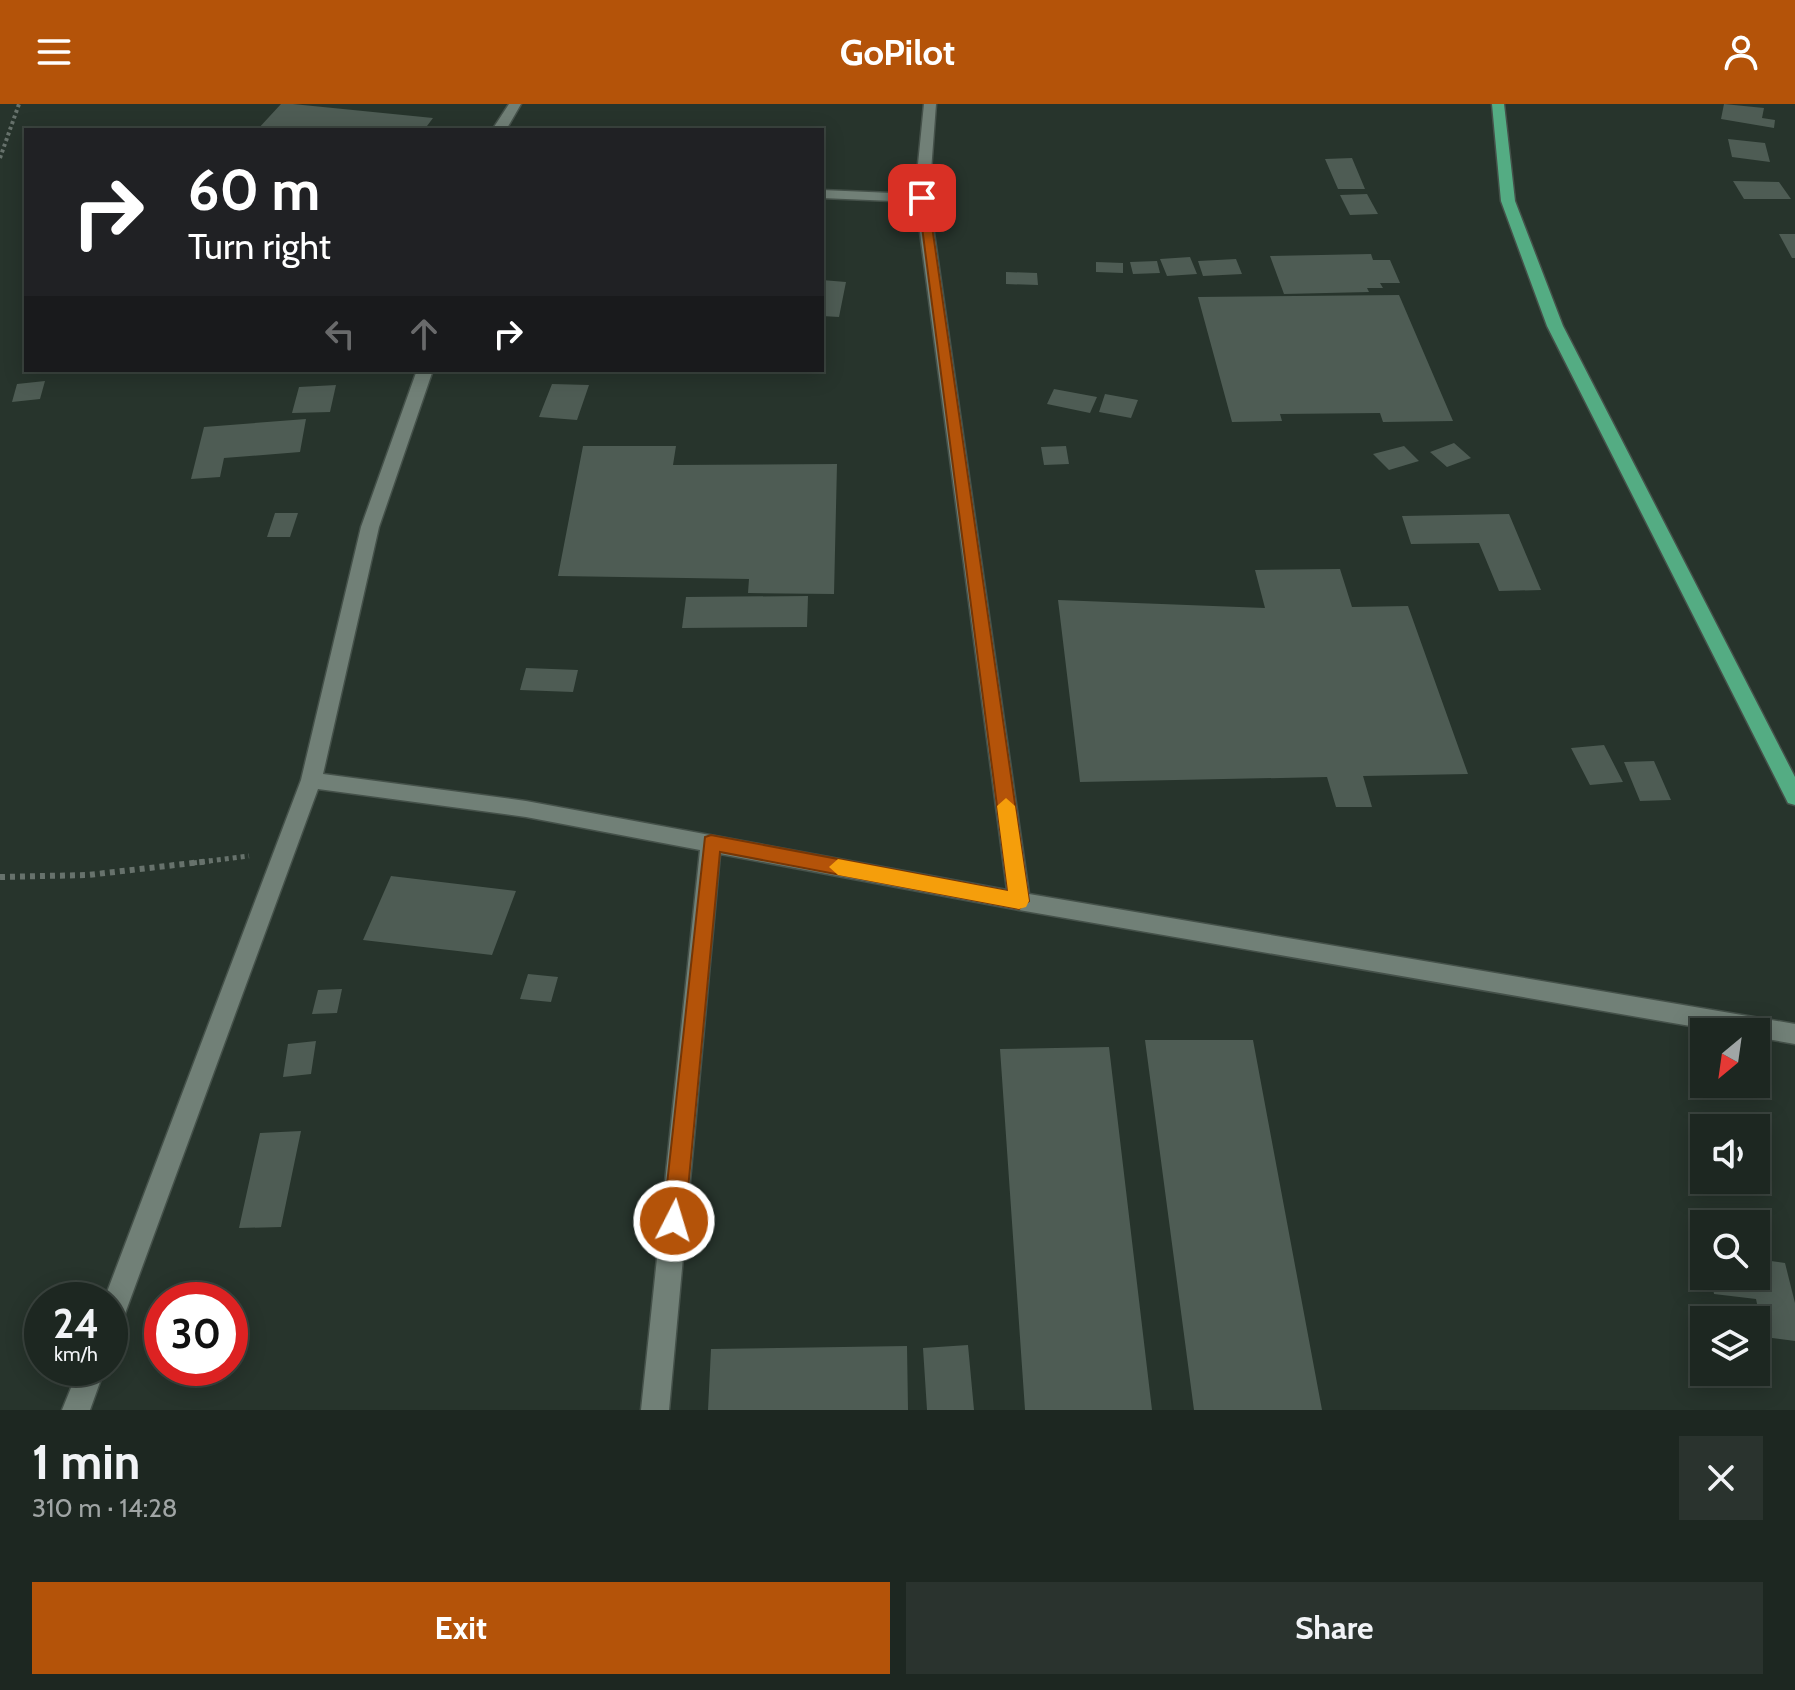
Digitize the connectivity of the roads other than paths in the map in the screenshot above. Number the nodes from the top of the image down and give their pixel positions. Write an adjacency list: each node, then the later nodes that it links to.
1 (515, 104): 4 (street)
2 (930, 104): 6 (street)
3 (1498, 104): 9 (main road)
4 (501, 126)
5 (824, 194): 6 (street)
6 (922, 198): 11 (street)
7 (424, 372): 8 (street)
8 (311, 780): 10 (street); 13 (street)
9 (1795, 797)
10 (711, 843): 11 (street); 16 (street)
11 (1019, 901): 12 (street)
12 (1795, 1034)
13 (124, 1282)
14 (85, 1386): 15 (street)
15 (76, 1410)
16 (655, 1410)

